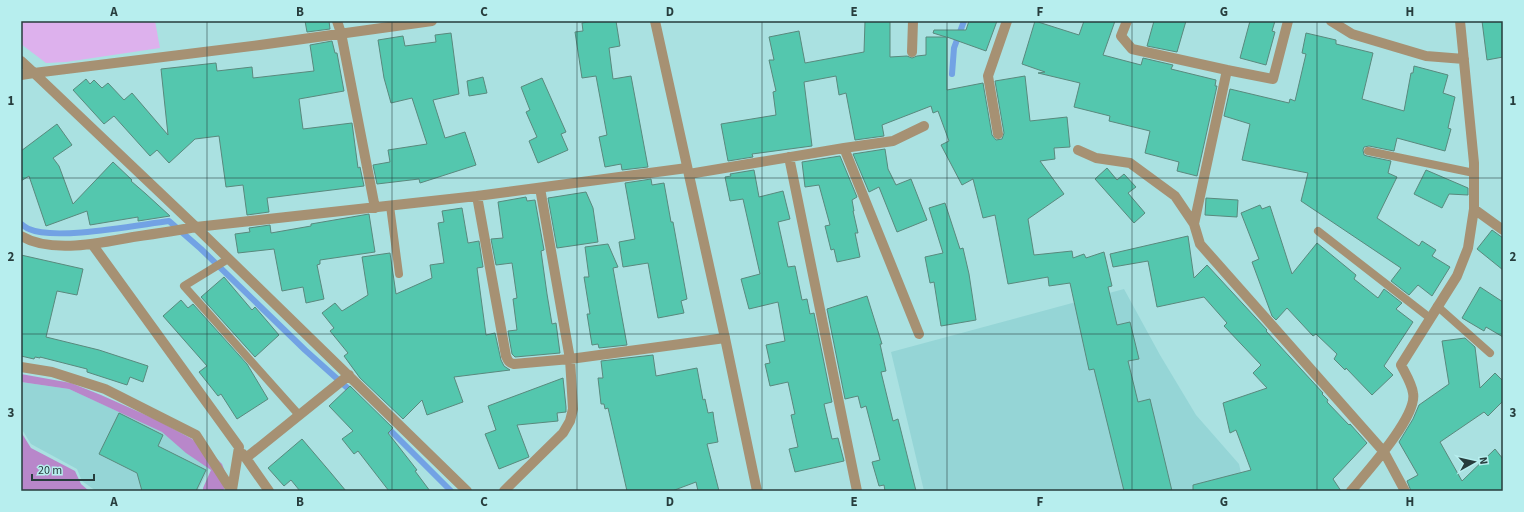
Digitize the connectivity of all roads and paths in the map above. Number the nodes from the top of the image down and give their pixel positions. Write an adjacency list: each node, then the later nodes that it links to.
1 (337, 21): 10 (street)
2 (432, 21): 10 (street)
3 (655, 21): 23 (street)
4 (913, 21): 11 (street)
5 (1007, 21): 18 (street)
6 (1126, 21): 14 (street)
7 (1288, 21): 14 (street)
8 (1331, 21): 12 (street)
9 (1460, 21): 12 (street)
10 (340, 33): 15 (street); 28 (street)
11 (912, 52)
12 (1464, 59): 24 (street)
13 (21, 61): 15 (street)
14 (1227, 70): 30 (street)
15 (34, 73): 16 (street); 31 (street)
16 (21, 75)
17 (924, 126): 19 (street)
18 (998, 134)
19 (844, 148): 22 (street); 40 (street)
20 (1078, 150): 30 (street)
21 (1368, 151): 24 (lane)
22 (789, 157): 23 (street); 55 (street)
23 (688, 171): 25 (street); 41 (street)
24 (1474, 173): 29 (street)
25 (540, 188): 26 (street); 43 (street)
26 (477, 196): 27 (street); 43 (street)
27 (390, 206): 28 (street); 37 (lane)
28 (375, 208): 31 (street)
29 (1474, 209): 32 (street); 38 (street)
30 (1194, 224): 48 (street)
31 (192, 227): 35 (street); 36 (street)
32 (1503, 230)
33 (1318, 231): 39 (lane)
34 (21, 236): 35 (street)
35 (92, 244): 47 (street)
36 (222, 262): 45 (street); 46 (lane)
37 (398, 274)
38 (1438, 306): 39 (street); 42 (lane)
39 (1430, 318): 48 (street)
40 (919, 334)
41 (725, 338): 43 (street); 54 (street)
42 (1490, 353)
43 (570, 359): 53 (street)
44 (21, 367): 50 (street)
45 (348, 375): 46 (street); 52 (street)
46 (299, 415): 49 (street)
47 (239, 447): 49 (street); 50 (street)
48 (1384, 452): 56 (street); 57 (street)
49 (246, 458): 51 (street)
50 (232, 490)
51 (269, 491)
52 (467, 491)
53 (504, 491)
54 (757, 491)
55 (857, 491)
56 (1351, 491)
57 (1405, 491)

